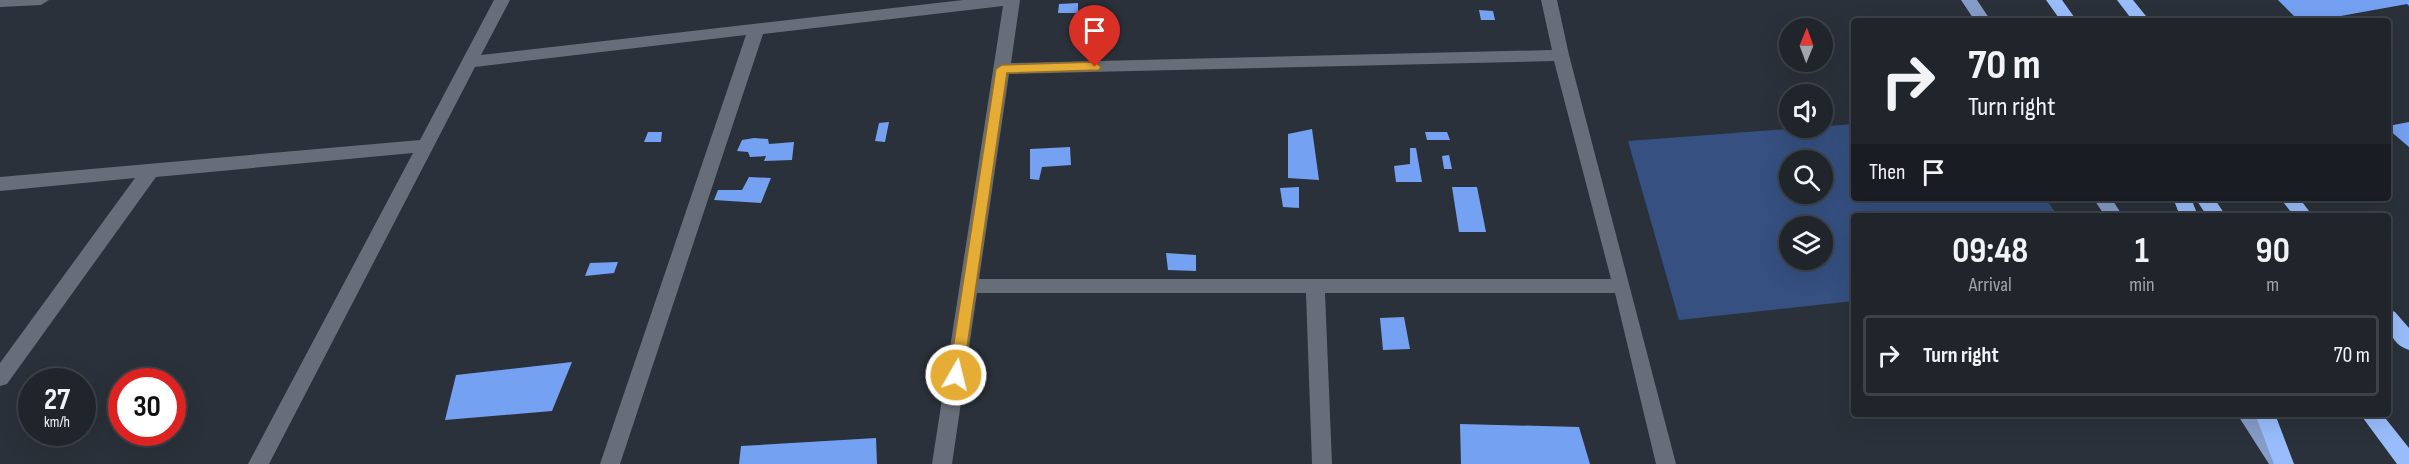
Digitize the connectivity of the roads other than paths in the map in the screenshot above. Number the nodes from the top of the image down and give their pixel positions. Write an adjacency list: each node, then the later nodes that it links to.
1 (41, 0): 8 (street)
2 (502, 0): 15 (street)
3 (1010, 0): 13 (street); 16 (street)
4 (1549, 0): 14 (street)
5 (1969, 0): 10 (main road)
6 (2054, 0): 11 (highway)
7 (2125, 0): 12 (highway)
8 (17, 1): 9 (street)
9 (0, 2)
10 (1981, 18)
11 (2067, 18)
12 (2140, 18)
13 (756, 30): 15 (street); 32 (street)
14 (1561, 55): 16 (street); 24 (street)
15 (470, 62): 17 (street)
16 (1002, 69): 22 (street)
17 (425, 146): 18 (street); 31 (street)
18 (151, 170): 19 (street); 27 (street)
19 (0, 184)
20 (2292, 201): 21 (highway)
21 (2302, 213)
22 (969, 286): 23 (street); 33 (street)
23 (1315, 286): 24 (street); 34 (street)
24 (1622, 286): 35 (street)
25 (2391, 321): 26 (highway)
26 (2409, 342)
27 (0, 378)
28 (2249, 417): 36 (main road)
29 (2266, 417): 36 (highway)
30 (2372, 417): 37 (highway)
31 (258, 464)
32 (610, 464)
33 (942, 464)
34 (1322, 464)
35 (1666, 464)
36 (2282, 464)
37 (2409, 464)

